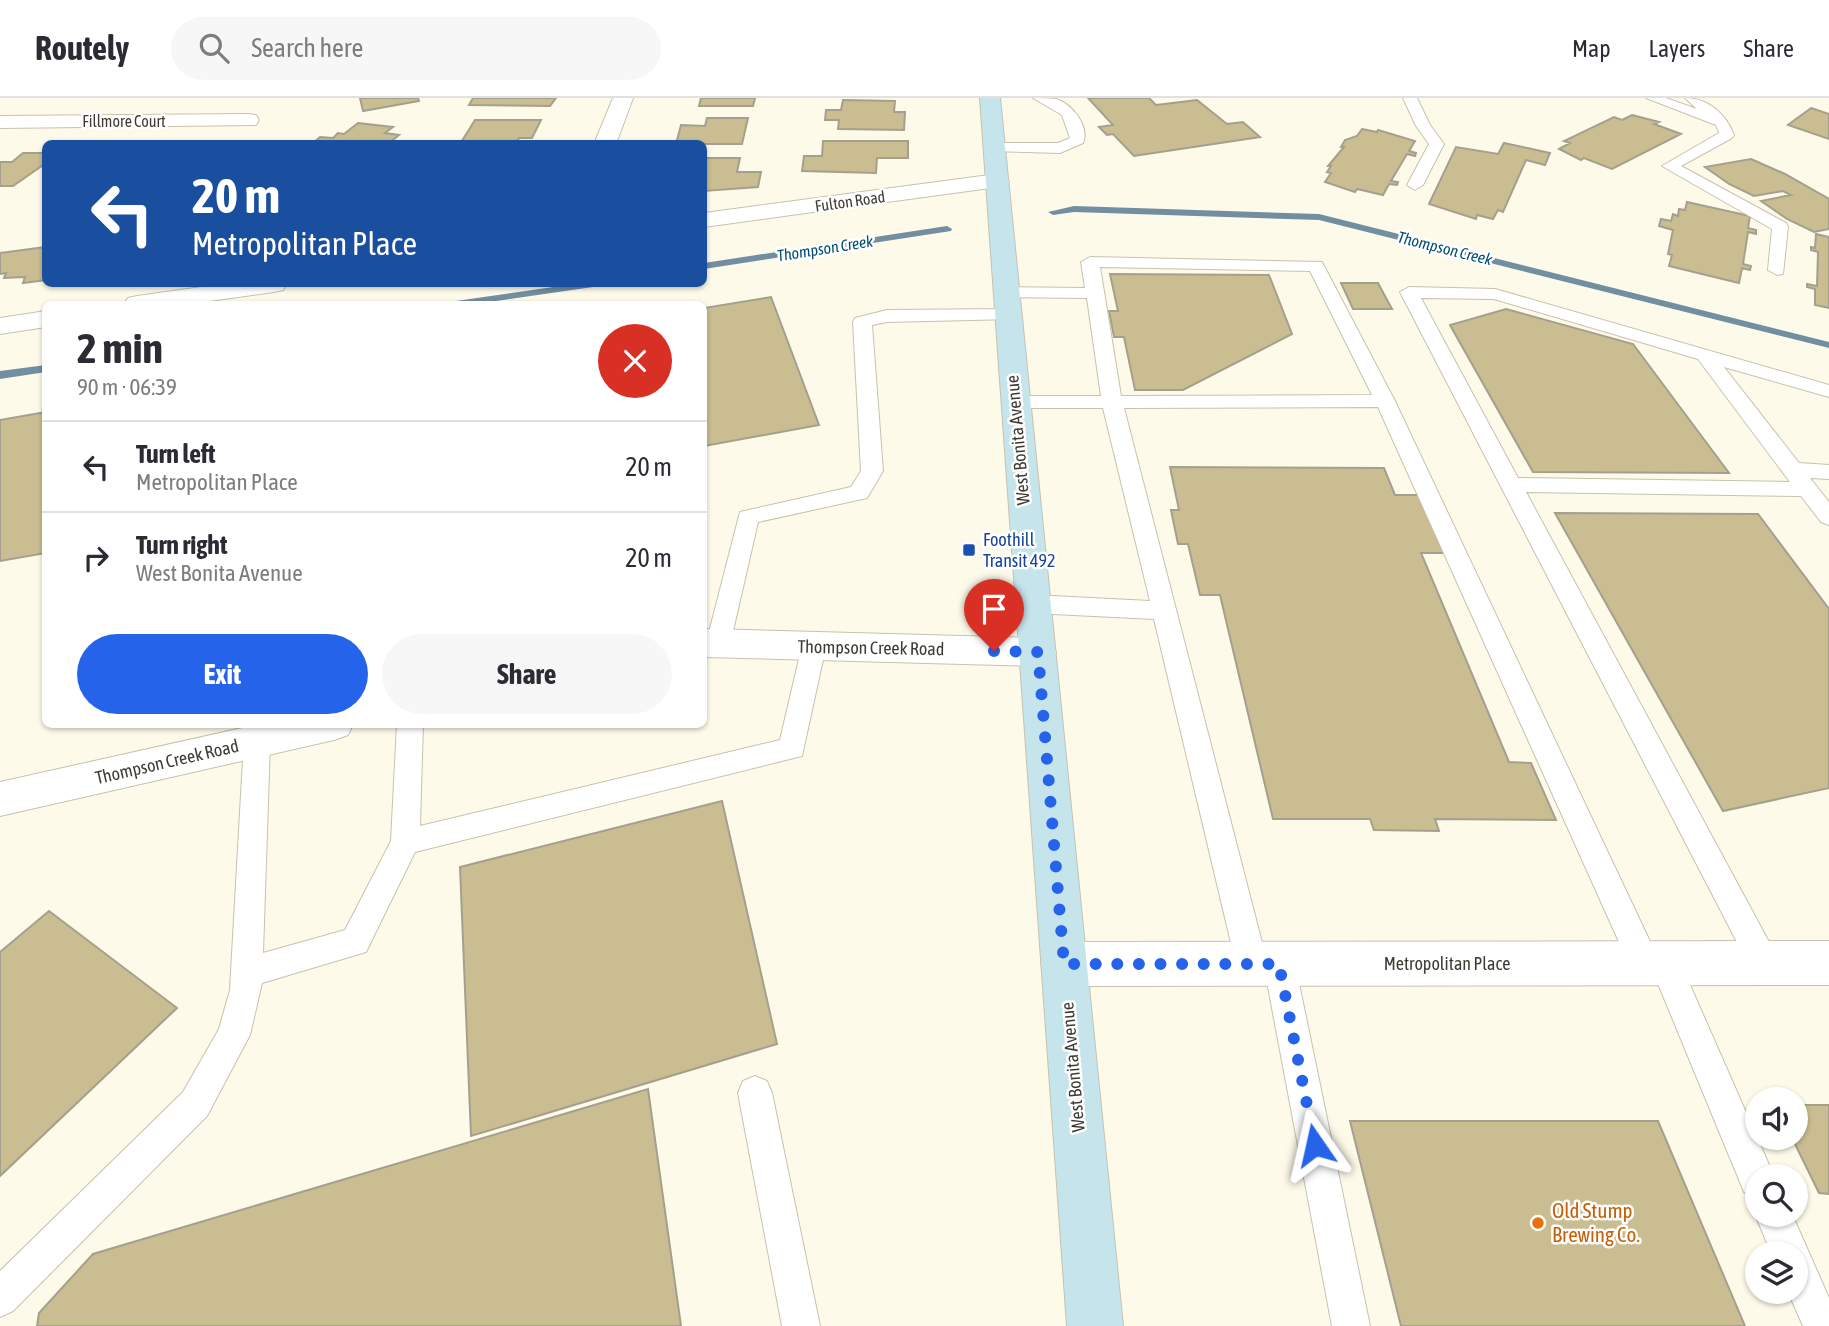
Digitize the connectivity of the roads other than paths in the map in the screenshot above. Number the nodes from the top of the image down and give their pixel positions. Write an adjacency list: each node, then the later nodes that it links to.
1 (623, 98): 10 (street)
2 (990, 98): 11 (main road, West Bonita Avenue)
3 (1040, 98): 11 (lane)
4 (1410, 98): 12 (lane)
5 (1653, 98): 9 (lane)
6 (1692, 98): 9 (lane)
7 (248, 120): 8 (street, Fillmore Court)
8 (0, 122)
9 (1722, 123): 14 (lane)
10 (607, 140)
11 (996, 164): 13 (street, Fulton Road); 18 (main road, West Bonita Avenue)
12 (1415, 185)
13 (707, 219)
14 (1777, 270)
15 (253, 287): 17 (street)
16 (1093, 293): 18 (lane); 23 (lane); 25 (lane)
17 (158, 301)
18 (1006, 303): 24 (main road, West Bonita Avenue); 33 (lane)
19 (42, 319): 20 (street)
20 (0, 326)
21 (1705, 355): 22 (lane); 26 (lane); 28 (lane)
22 (1829, 391)
23 (1385, 401): 25 (lane); 41 (lane)
24 (1015, 402): 25 (lane); 31 (main road, West Bonita Avenue)
25 (1112, 402): 32 (lane)
26 (1793, 470): 27 (lane); 29 (lane)
27 (1829, 472)
28 (1511, 485): 29 (lane); 42 (lane)
29 (1807, 489): 30 (lane)
30 (1829, 517)
31 (1033, 604): 32 (lane); 35 (main road, West Bonita Avenue)
32 (1164, 611): 45 (lane)
33 (711, 643): 34 (street, Thompson Creek Road)
34 (814, 646): 35 (street, Thompson Creek Road); 40 (lane)
35 (1038, 652): 44 (main road, West Bonita Avenue)
36 (312, 728): 38 (street, Thompson Creek Road)
37 (410, 728): 40 (lane)
38 (257, 741): 39 (street, Thompson Creek Road); 46 (lane)
39 (0, 799)
40 (405, 842): 46 (lane)
41 (1654, 963): 42 (street, Metropolitan Place); 45 (street, Metropolitan Place); 48 (lane)
42 (1764, 963): 43 (street, Metropolitan Place)
43 (1829, 963)
44 (1064, 964): 45 (street, Metropolitan Place); 52 (main road, West Bonita Avenue)
45 (1265, 964): 53 (lane)
46 (247, 972): 50 (lane)
47 (755, 1093): 51 (lane)
48 (1750, 1164)
49 (1808, 1294): 54 (lane)
50 (0, 1298)
51 (801, 1326)
52 (1096, 1326)
53 (1351, 1326)
54 (1822, 1326)

